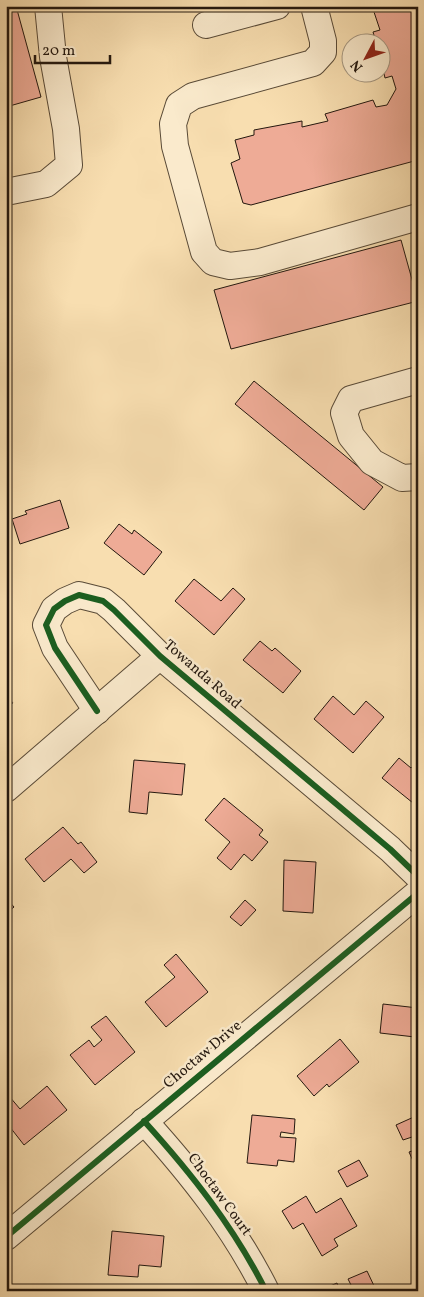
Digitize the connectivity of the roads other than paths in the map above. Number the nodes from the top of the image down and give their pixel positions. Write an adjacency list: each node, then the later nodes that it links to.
1 (48, 6): 5 (street)
2 (278, 6): 4 (street)
3 (314, 6): 6 (street)
4 (206, 25)
5 (6, 192)
6 (418, 217)
7 (418, 380): 8 (street)
8 (418, 477)
9 (160, 656): 10 (street); 10 (street, Towanda Road); 12 (street, Towanda Road)
10 (97, 711): 11 (street)
11 (6, 789)
12 (418, 876)
13 (418, 893): 14 (street, Choctaw Drive)
14 (144, 1121): 15 (street, Choctaw Drive); 16 (street, Choctaw Court)
15 (6, 1237)
16 (266, 1291)

